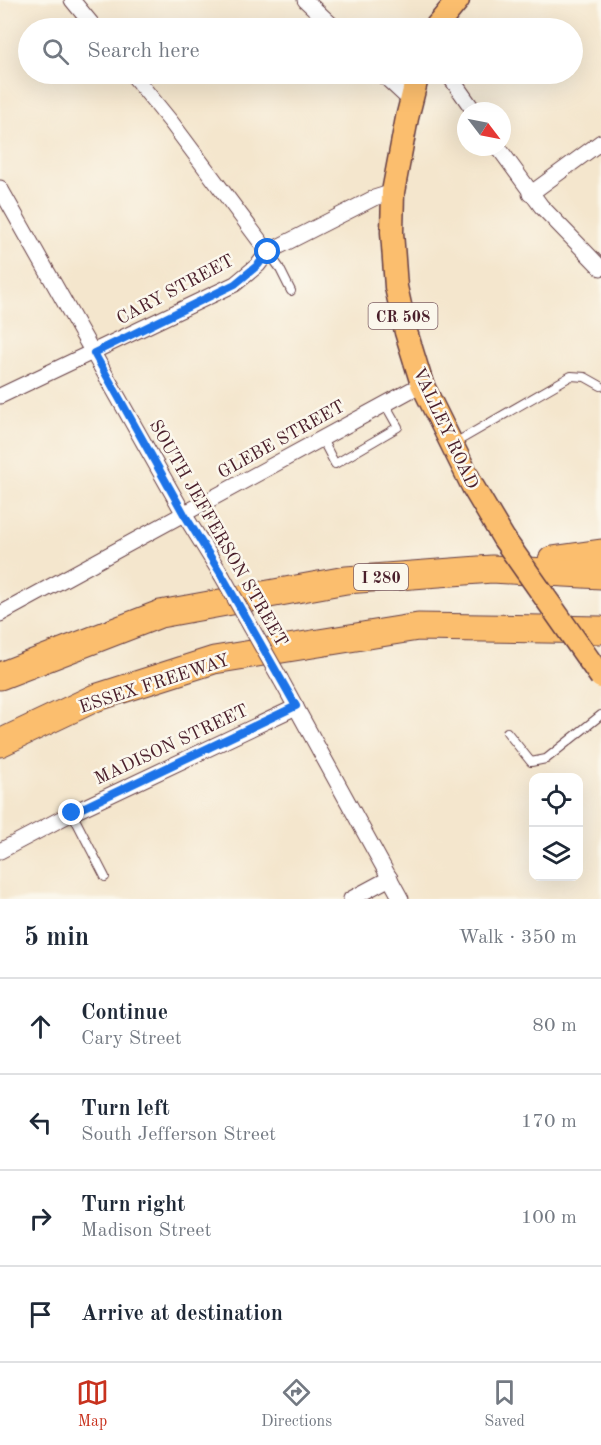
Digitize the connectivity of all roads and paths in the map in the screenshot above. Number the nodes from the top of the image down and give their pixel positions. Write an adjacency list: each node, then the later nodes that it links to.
1 (72, 0): 4 (street)
2 (305, 0): 5 (street)
3 (458, 0): 6 (main road)
4 (87, 18)
5 (324, 18)
6 (443, 18)
7 (140, 84): 18 (street)
8 (393, 84): 11 (street)
9 (415, 84): 11 (main road, VALLEY ROAD / CR 508)
10 (455, 84): 12 (street)
11 (411, 101): 16 (main road, VALLEY ROAD / CR 508)
12 (468, 102)
13 (601, 142): 17 (street)
14 (504, 156): 17 (street)
15 (0, 188): 21 (street, SOUTH JEFFERSON STREET)
16 (393, 192): 18 (street, CARY STREET); 22 (main road, VALLEY ROAD / CR 508)
17 (530, 194): 19 (street)
18 (268, 252): 20 (lane); 21 (street, CARY STREET)
19 (601, 268)
20 (291, 291)
21 (94, 353): 24 (street, CARY STREET); 28 (street, SOUTH JEFFERSON STREET)
22 (422, 384): 25 (street, GLEBE STREET); 27 (main road, VALLEY ROAD / CR 508)
23 (601, 386): 27 (lane)
24 (0, 396)
25 (385, 404): 26 (street, GLEBE STREET); 26 (lane)
26 (322, 439): 28 (street, GLEBE STREET)
27 (452, 445): 35 (main road, VALLEY ROAD / CR 508, bridge)
28 (184, 514): 32 (street, GLEBE STREET); 36 (street, SOUTH JEFFERSON STREET, bridge)
29 (601, 553): 30 (highway)
30 (492, 568): 31 (highway, I 280); 34 (highway, I 280)
31 (601, 575)
32 (0, 614)
33 (601, 630): 39 (highway, ESSEX FREEWAY)
34 (0, 676)
35 (601, 677)
36 (296, 706): 40 (street, MADISON STREET); 43 (street, SOUTH JEFFERSON STREET)
37 (601, 715): 38 (lane)
38 (507, 732)
39 (0, 742)
40 (72, 813): 41 (street, MADISON STREET); 42 (lane)
41 (0, 851)
42 (105, 877)
43 (390, 878): 44 (street); 45 (street, SOUTH JEFFERSON STREET)
44 (351, 899)
45 (401, 899)

